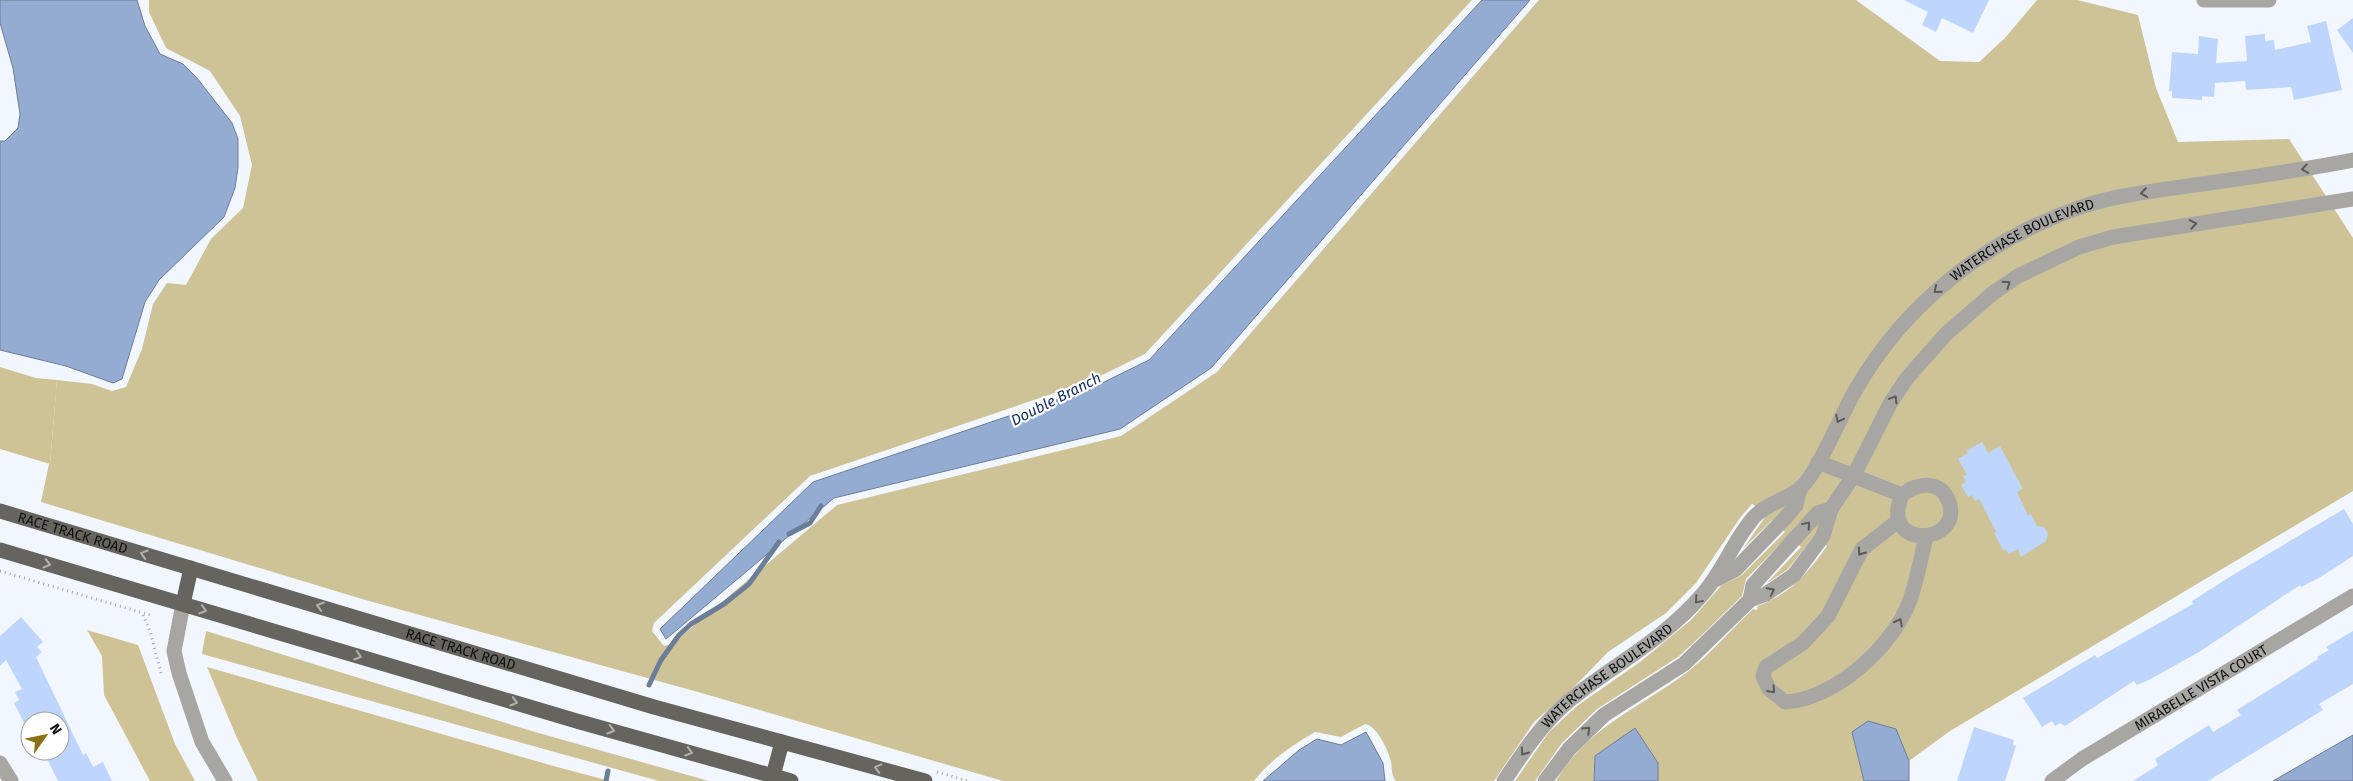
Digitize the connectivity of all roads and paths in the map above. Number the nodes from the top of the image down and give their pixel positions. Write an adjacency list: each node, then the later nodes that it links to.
1 (2204, 0): 2 (street)
2 (2269, 0)
3 (2353, 160): 5 (street, WATERCHASE BOULEVARD, one-way to 5)
4 (2353, 199): 6 (street, WATERCHASE BOULEVARD, one-way to 4)
5 (1818, 462): 6 (street); 7 (street, WATERCHASE BOULEVARD)
6 (1854, 475): 8 (street); 9 (street, WATERCHASE BOULEVARD)
7 (1800, 488): 16 (street, WATERCHASE BOULEVARD); 16 (street, WATERCHASE BOULEVARD)
8 (1902, 495): 11 (street); 12 (street)
9 (1831, 509): 18 (street, WATERCHASE BOULEVARD, one-way to 9); 18 (street, WATERCHASE BOULEVARD, one-way to 9)
10 (0, 511): 14 (main road, RACE TRACK ROAD, one-way to 10)
11 (1898, 521): 12 (street); 12 (street, one-way to 12)
12 (1926, 537)
13 (0, 550): 19 (main road, one-way to 19)
14 (190, 568): 19 (main road); 21 (main road, RACE TRACK ROAD, one-way to 14)
15 (0, 571): 20 (path)
16 (1716, 578): 28 (street, WATERCHASE BOULEVARD, one-way to 28)
17 (2353, 596): 30 (street, MIRABELLE VISTA COURT)
18 (1750, 600): 29 (street, WATERCHASE BOULEVARD, one-way to 18)
19 (183, 604): 23 (main road, one-way to 23); 25 (street)
20 (150, 615)
21 (782, 742): 23 (main road); 27 (main road, RACE TRACK ROAD, one-way to 21)
22 (0, 763): 24 (street)
23 (773, 776): 26 (main road)
24 (11, 781)
25 (225, 781)
26 (791, 781)
27 (925, 781)
28 (1504, 781)
29 (1546, 781)
30 (2052, 781)

